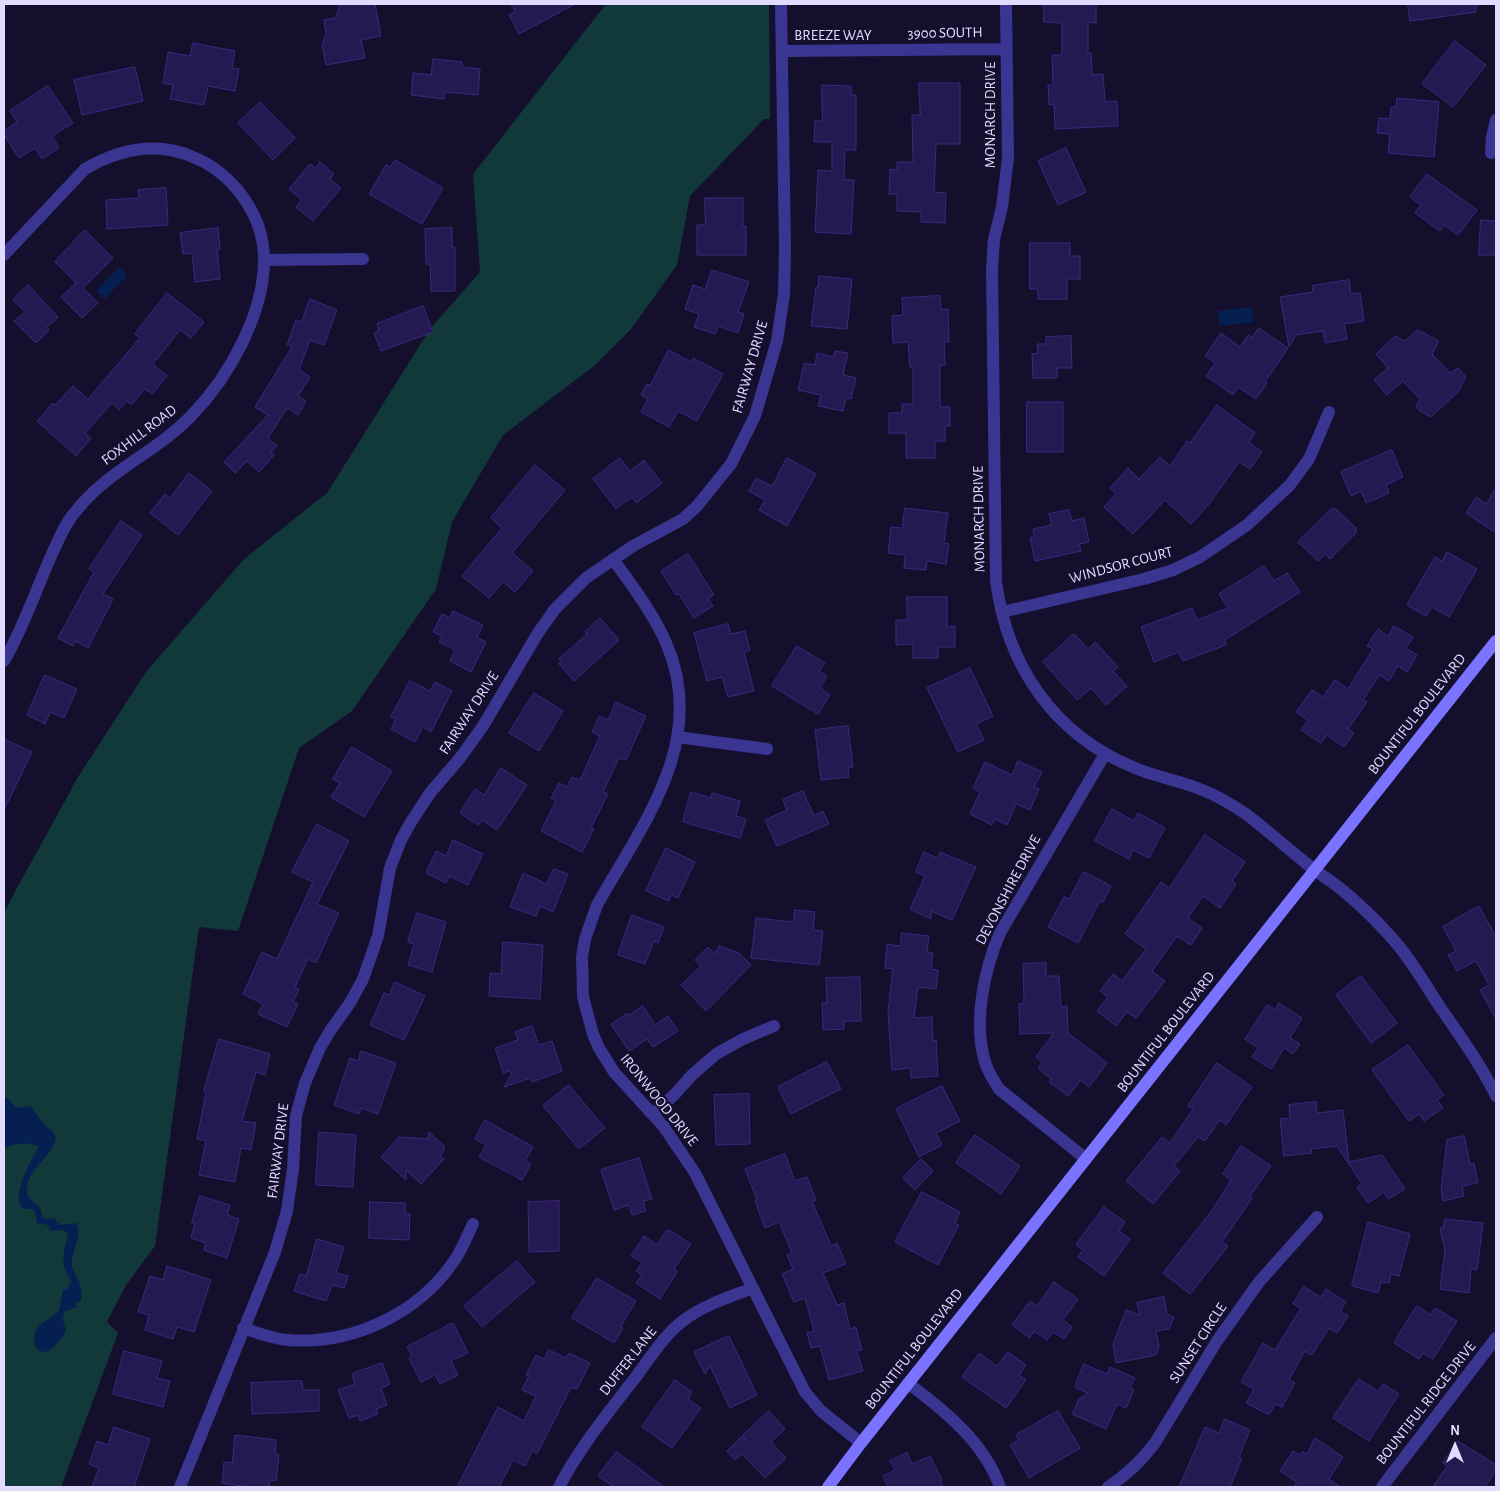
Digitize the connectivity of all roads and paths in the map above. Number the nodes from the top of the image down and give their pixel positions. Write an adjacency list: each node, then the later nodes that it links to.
1 (781, 4): 4 (street, FAIRWAY DRIVE)
2 (1006, 4): 3 (street, MONARCH DRIVE)
3 (1007, 49): 5 (street, 3900 SOUTH); 13 (street, MONARCH DRIVE)
4 (782, 51): 5 (street, BREEZE WAY); 12 (street, FAIRWAY DRIVE)
5 (884, 51)
6 (1496, 120): 7 (street)
7 (1491, 153)
8 (4, 255): 10 (street, FOXHILL ROAD)
9 (363, 259): 10 (street)
10 (264, 260): 15 (street, FOXHILL ROAD)
11 (1328, 412): 13 (street, WINDSOR COURT)
12 (613, 559): 16 (street, IRONWOOD DRIVE); 27 (street, FAIRWAY DRIVE)
13 (1002, 612): 18 (street, MONARCH DRIVE)
14 (1496, 640): 19 (main road, BOUNTIFUL BOULEVARD)
15 (4, 660)
16 (678, 737): 17 (street); 22 (street, IRONWOOD DRIVE)
17 (767, 749)
18 (1105, 754): 19 (street, MONARCH DRIVE); 23 (street, DEVONSHIRE DRIVE)
19 (1315, 870): 21 (street); 23 (main road, BOUNTIFUL BOULEVARD)
20 (774, 1026): 22 (street)
21 (1496, 1096)
22 (653, 1114): 26 (street, IRONWOOD DRIVE)
23 (1086, 1159): 29 (main road, BOUNTIFUL BOULEVARD)
24 (1317, 1217): 35 (street, SUNSET CIRCLE)
25 (473, 1224): 27 (street)
26 (753, 1288): 30 (street, IRONWOOD DRIVE); 32 (street, DUFFER LANE)
27 (244, 1328): 31 (street, FAIRWAY DRIVE)
28 (1496, 1338): 36 (street, BOUNTIFUL RIDGE DRIVE)
29 (908, 1383): 30 (main road, BOUNTIFUL BOULEVARD); 34 (street)
30 (861, 1443): 33 (main road, BOUNTIFUL BOULEVARD)
31 (180, 1487)
32 (559, 1487)
33 (828, 1487)
34 (1000, 1487)
35 (1108, 1487)
36 (1382, 1487)

